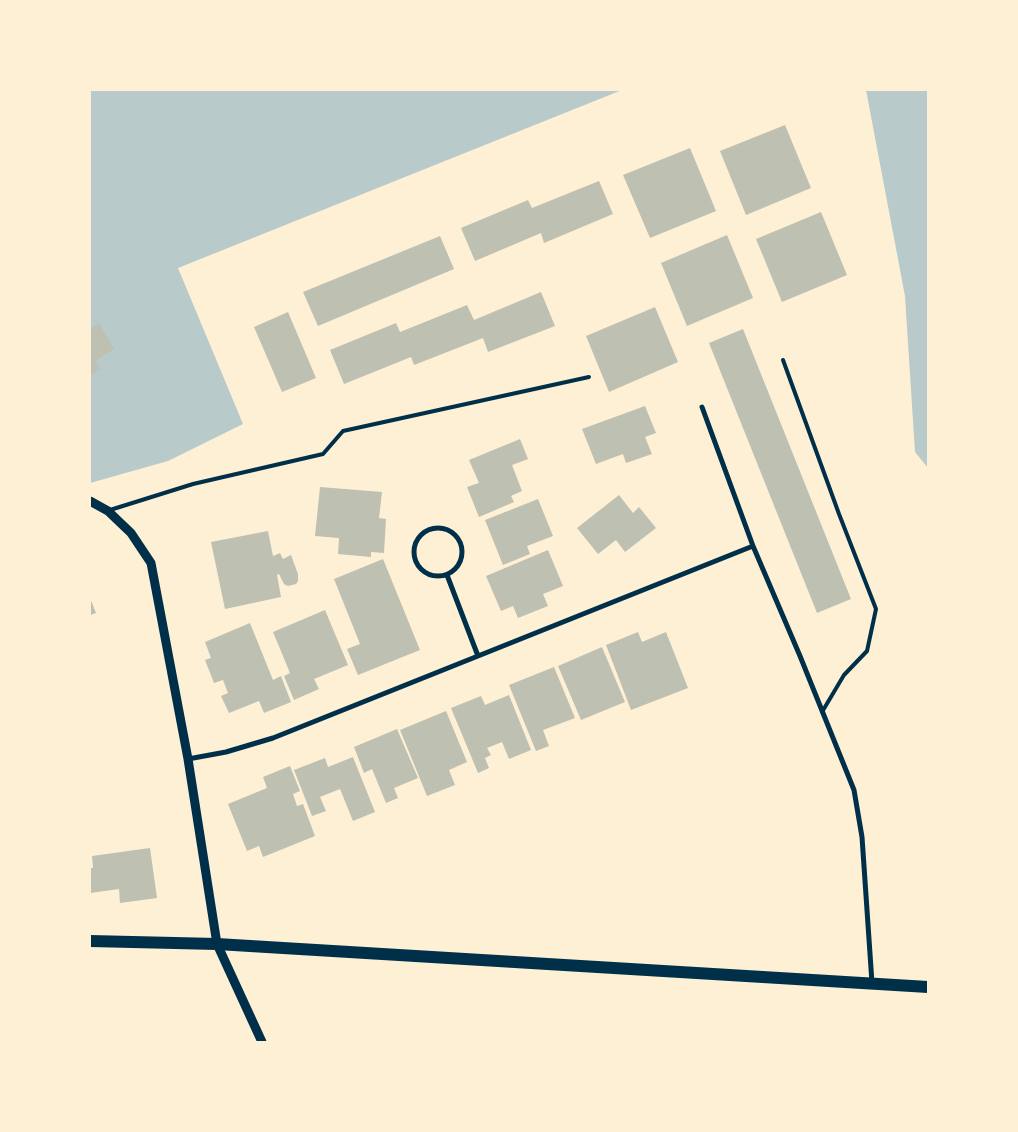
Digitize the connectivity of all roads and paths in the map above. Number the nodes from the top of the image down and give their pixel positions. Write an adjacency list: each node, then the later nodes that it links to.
1 (783, 360): 9 (lane)
2 (589, 377): 5 (lane)
3 (702, 407): 6 (street)
4 (90, 500): 5 (street)
5 (108, 511): 10 (street)
6 (753, 546): 8 (street); 9 (street)
7 (447, 575): 7 (street); 8 (street)
8 (478, 656): 10 (street)
9 (822, 712): 13 (street)
10 (188, 759): 12 (street)
11 (90, 941): 12 (main road)
12 (217, 944): 13 (main road); 15 (street)
13 (872, 983): 14 (main road)
14 (928, 987)
15 (262, 1042)

